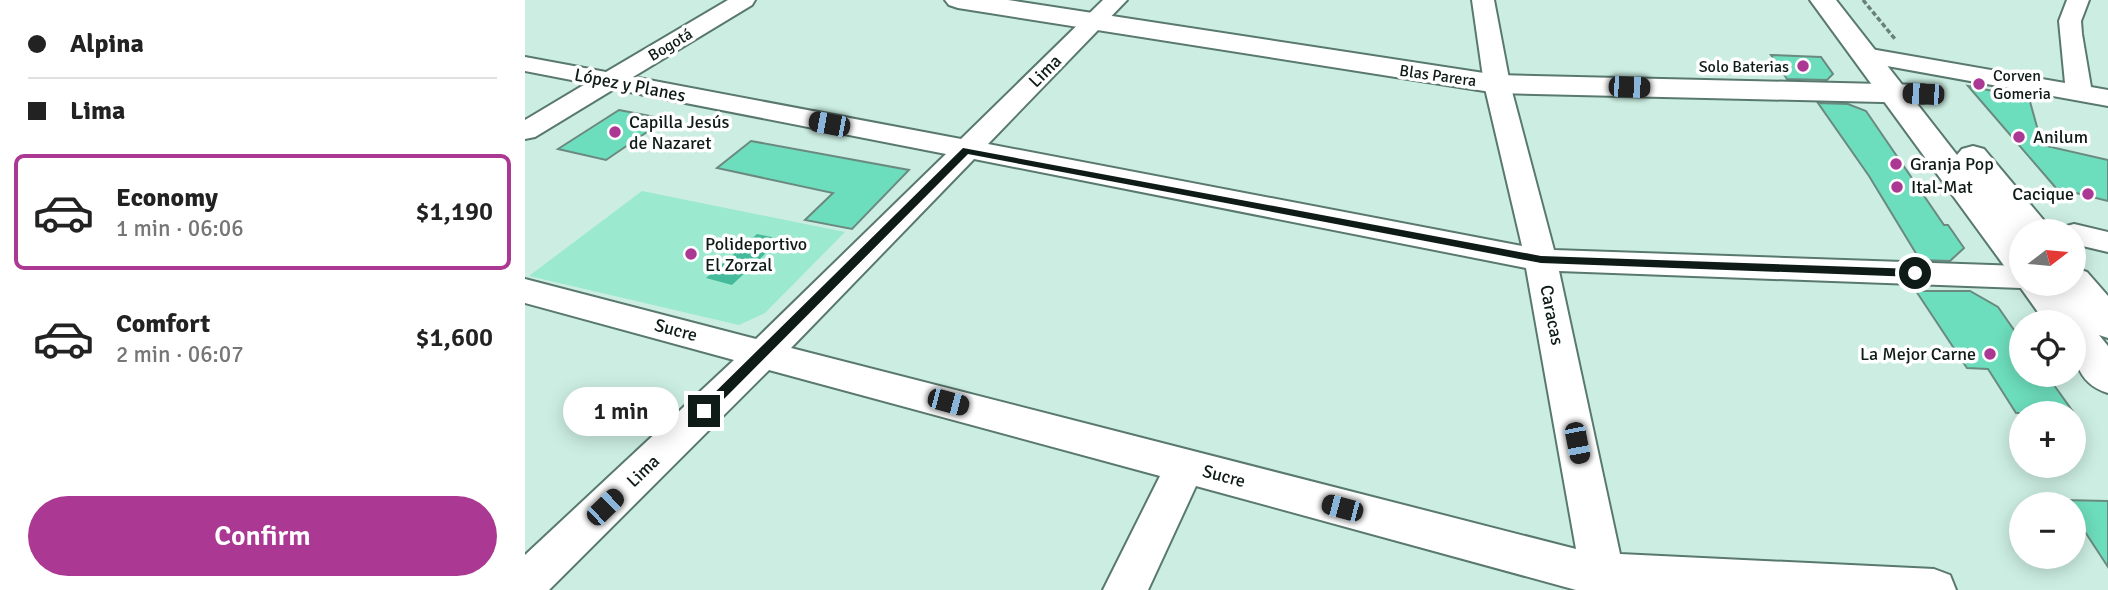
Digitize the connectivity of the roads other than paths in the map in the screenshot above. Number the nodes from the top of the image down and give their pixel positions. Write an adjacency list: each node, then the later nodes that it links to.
1 (744, 0): 11 (street, Bogotá)
2 (958, 0): 7 (street, Blas Parera)
3 (1483, 0): 12 (street, Caracas)
4 (1823, 0): 8 (street)
5 (1850, 0): 9 (street)
6 (2078, 0): 14 (street)
7 (1105, 11): 12 (street, Blas Parera); 18 (street, Lima)
8 (1865, 55): 9 (street); 13 (street)
9 (1897, 59): 14 (street); 15 (street)
10 (525, 64): 11 (street, López y Planes)
11 (609, 81): 17 (street, Bogotá); 18 (street, López y Planes)
12 (1497, 84): 13 (street, Blas Parera); 23 (street, Caracas)
13 (1892, 93): 15 (street, Blas Parera); 22 (street)
14 (2079, 93): 16 (street)
15 (1923, 94): 19 (street)
16 (2108, 98)
17 (525, 131)
18 (966, 150): 23 (street, López y Planes); 31 (street, Lima)
19 (2023, 219)
20 (2086, 237): 21 (street)
21 (2108, 242)
22 (2009, 246)
23 (1541, 260): 24 (street, López y Planes); 34 (street, Caracas)
24 (2009, 277)
25 (525, 290): 31 (street, Sucre)
26 (2046, 296): 28 (street)
27 (2086, 296): 29 (street)
28 (2058, 310)
29 (2108, 323)
30 (2086, 347): 32 (street)
31 (764, 353): 33 (street, Sucre); 35 (street, Lima)
32 (2108, 377)
33 (1185, 466): 34 (street, Sucre); 36 (street)
34 (1604, 582): 37 (street, Sucre)
35 (525, 584)
36 (1125, 590)
37 (1934, 590)

